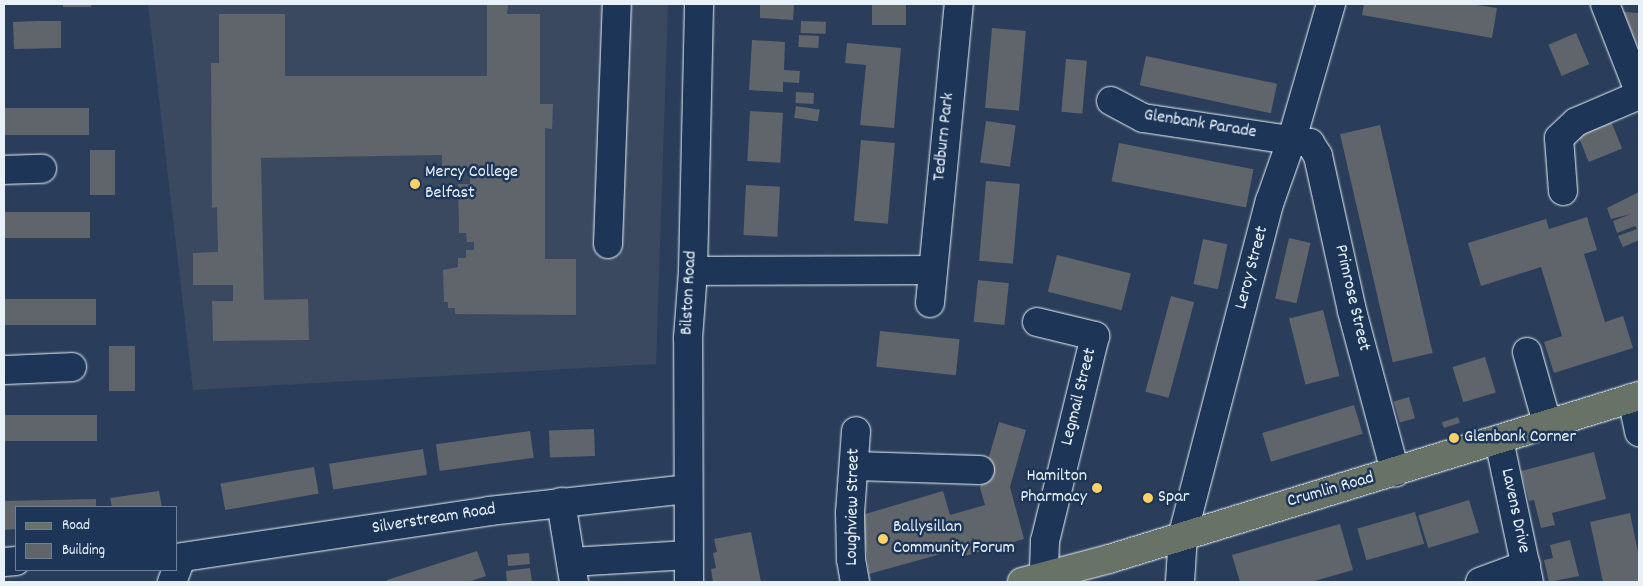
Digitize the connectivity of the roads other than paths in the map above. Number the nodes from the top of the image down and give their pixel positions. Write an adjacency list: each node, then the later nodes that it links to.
1 (617, 4): 13 (street)
2 (699, 4): 15 (street, Bilston Road)
3 (959, 4): 14 (street, Tedburn Park)
4 (1331, 4): 9 (street, Leroy Street)
5 (1605, 4): 6 (street)
6 (1639, 91)
7 (1639, 95): 12 (street)
8 (1111, 101): 9 (street, Glenbank Parade)
9 (1292, 139): 28 (street, Primrose Street); 31 (street, Leroy Street)
10 (42, 169): 11 (street)
11 (4, 170)
12 (1563, 191)
13 (608, 244)
14 (931, 270): 15 (street); 16 (street, Tedburn Park)
15 (693, 271): 29 (street, Bilston Road)
16 (930, 303)
17 (1037, 322): 36 (street, Legmail Street)
18 (1527, 352): 22 (street)
19 (72, 367): 20 (street)
20 (4, 370)
21 (1636, 397): 22 (main road, Crumlin Road); 24 (street)
22 (1548, 426): 25 (main road, Crumlin Road)
23 (856, 431): 26 (street, Loughview Street)
24 (1639, 432)
25 (1499, 440): 28 (main road, Crumlin Road); 35 (street, Lavens Drive)
26 (854, 466): 27 (street); 38 (street, Loughview Street)
27 (980, 470)
28 (1395, 472): 31 (main road, Crumlin Road)
29 (687, 489): 30 (street, Silverstream Road); 32 (street, Bilston Road)
30 (561, 502): 33 (street, Silverstream Road); 34 (street)
31 (1182, 534): 36 (main road, Crumlin Road); 39 (street, Leroy Street)
32 (688, 555): 34 (street); 37 (street, Bilston Road)
33 (178, 566)
34 (573, 572)
35 (1528, 574): 40 (street)
36 (1033, 580)
37 (689, 582)
38 (855, 582)
39 (1180, 582)
40 (1480, 582)

